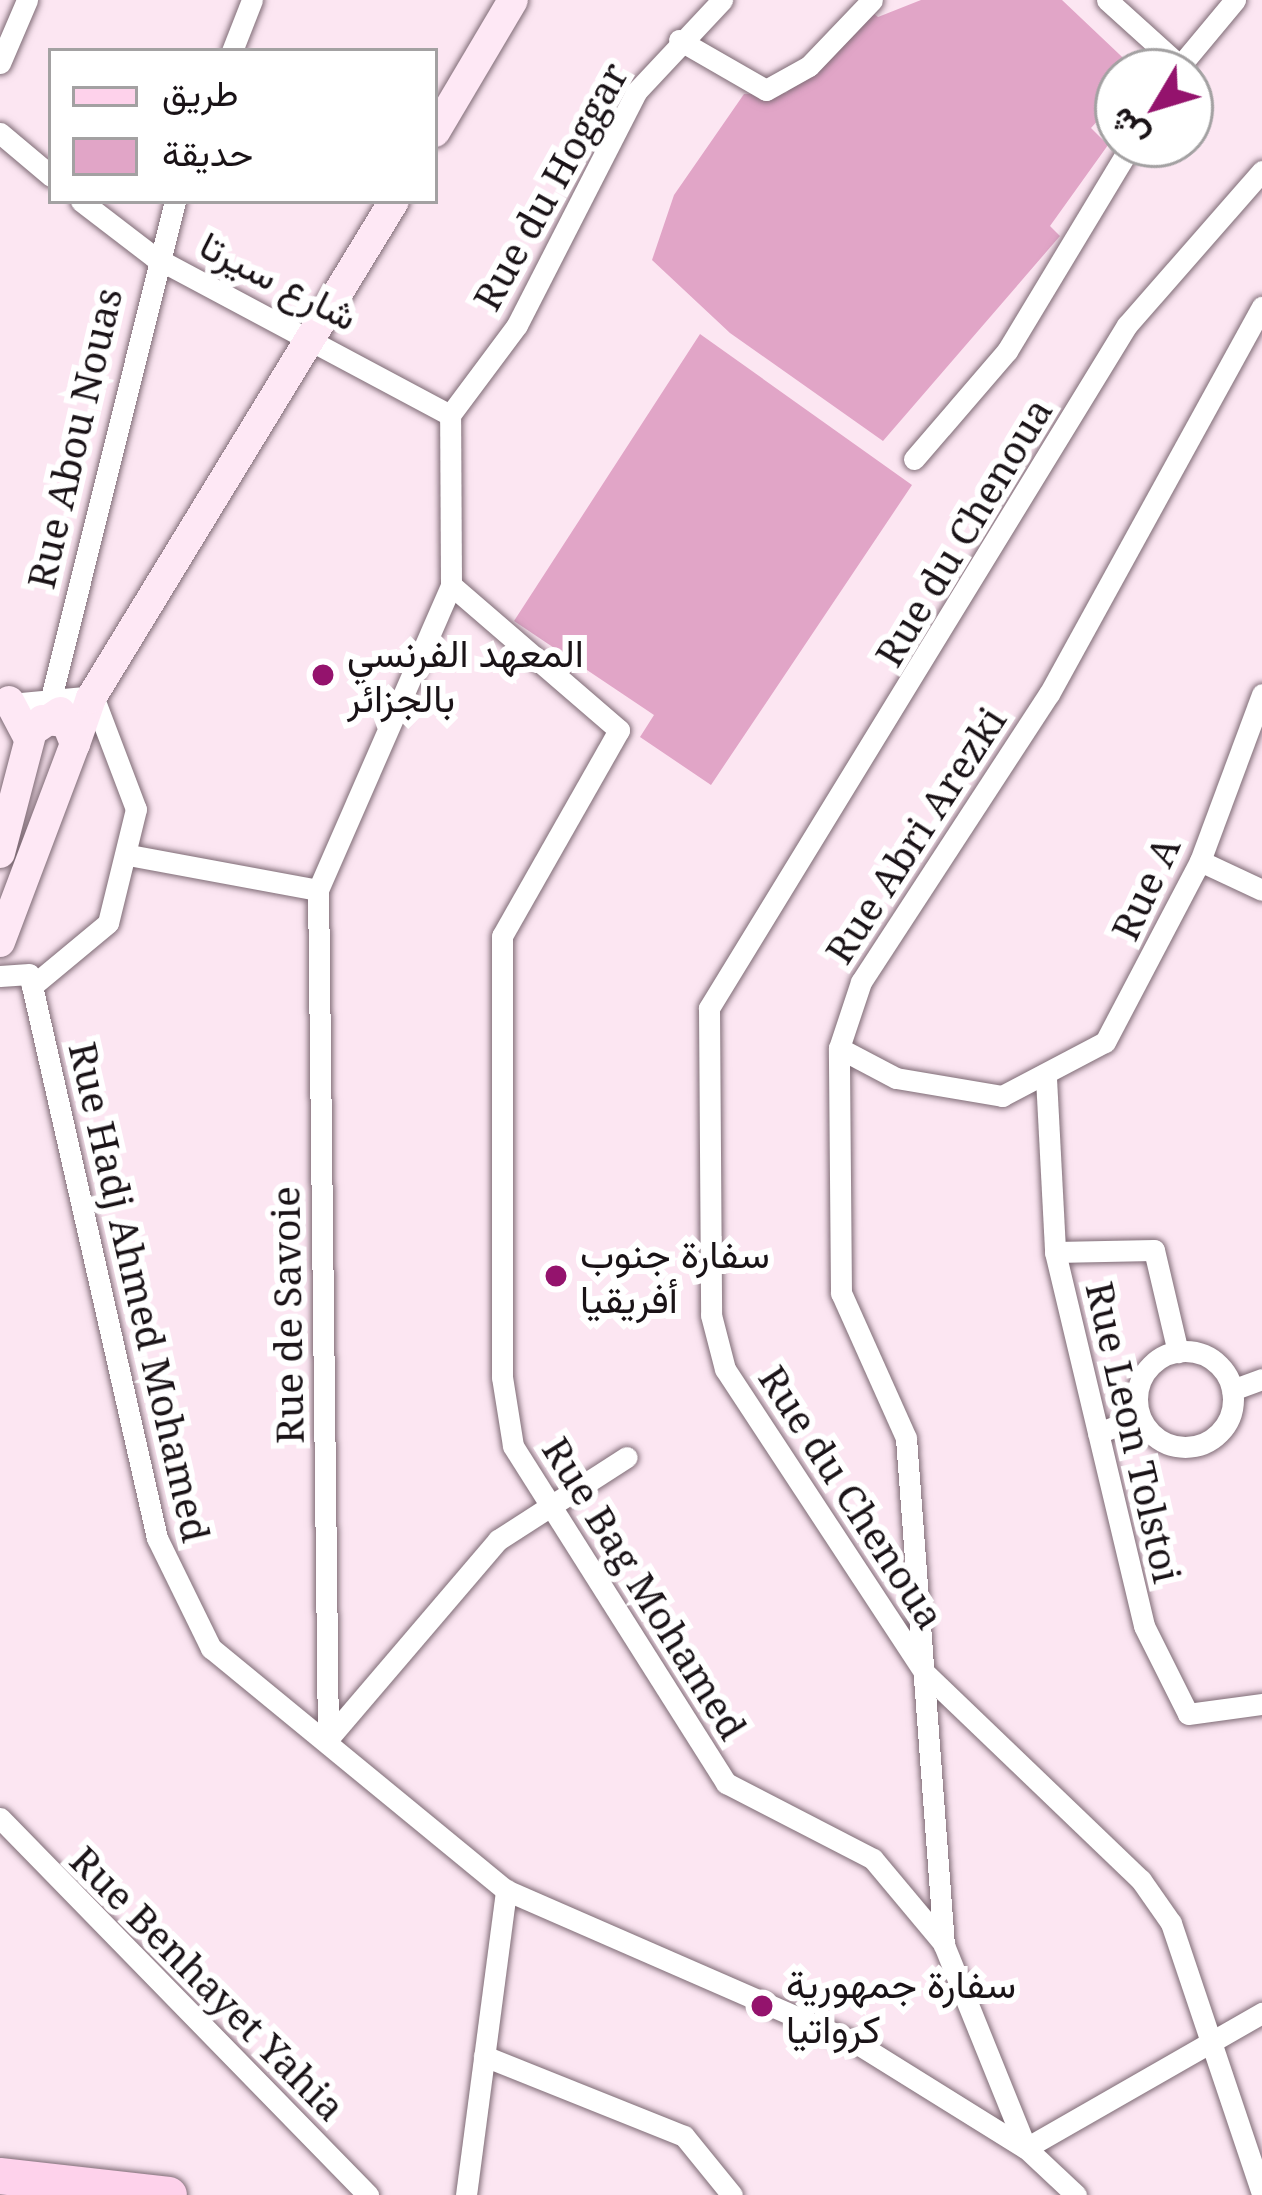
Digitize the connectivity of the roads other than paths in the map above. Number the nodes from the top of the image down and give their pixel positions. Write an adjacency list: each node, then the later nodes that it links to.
1 (27, 0): 12 (street)
2 (252, 0): 9 (street)
3 (513, 0): 13 (street)
4 (722, 0): 8 (street, Rue du Hoggar)
5 (872, 0): 8 (street)
6 (1107, 0): 10 (street)
7 (1235, 0): 11 (street)
8 (679, 40): 24 (street, Rue du Hoggar)
9 (233, 48)
10 (1156, 48)
11 (1195, 48)
12 (0, 64)
13 (438, 127)
14 (0, 133): 17 (street)
15 (1117, 168): 25 (street)
16 (1262, 171): 50 (street, Rue du Chenoua)
17 (48, 173)
18 (85, 204): 21 (street, شارع سيرتا)
19 (174, 204): 21 (street, Rue Abou Nouas)
20 (392, 204): 23 (street)
21 (154, 257): 23 (street, شارع سيرتا); 30 (street, Rue Abou Nouas)
22 (1262, 307): 40 (street, Rue Abri Arezki)
23 (315, 336): 24 (street, شارع سيرتا); 28 (street)
24 (450, 415): 26 (street)
25 (914, 459)
26 (451, 585): 35 (street); 49 (street, Rue Bag Mohamed)
27 (1262, 694): 34 (street, Rue A)
28 (92, 697): 30 (street); 31 (street); 33 (street)
29 (3, 698): 30 (street)
30 (38, 725): 31 (street); 32 (street)
31 (74, 748): 37 (street)
32 (0, 853)
33 (129, 855): 35 (street); 39 (street)
34 (1200, 860): 36 (street); 41 (street, Rue A)
35 (317, 890): 52 (street, Rue de Savoie)
36 (1262, 890)
37 (2, 928)
38 (0, 976): 39 (street)
39 (32, 986): 52 (street, Rue Hadj Ahmed Mohamed)
40 (839, 1048): 41 (street, Rue A); 50 (street, Rue Abri Arezki)
41 (1046, 1078): 42 (street, Rue Leon Tolstoi)
42 (1055, 1252): 43 (street); 47 (street, Rue Leon Tolstoi)
43 (1178, 1352): 45 (street); 46 (street)
44 (1262, 1378): 45 (street)
45 (1232, 1390): 46 (street)
46 (1140, 1417): 47 (street)
47 (1098, 1433): 51 (street, Rue Leon Tolstoi)
48 (627, 1457): 49 (street)
49 (542, 1505): 52 (street); 55 (street, Rue Bag Mohamed)
50 (925, 1673): 55 (street, Rue Abri Arezki); 57 (street, Rue du Chenoua)
51 (1262, 1704)
52 (328, 1739): 54 (street, Rue Hadj Ahmed Mohamed)
53 (0, 1818): 63 (street, Rue Benhayet Yahia)
54 (506, 1890): 58 (street); 59 (street, Rue Hadj Ahmed Mohamed)
55 (944, 1945): 59 (street, Rue Abri Arezki)
56 (1262, 2013): 57 (street)
57 (1204, 2041): 59 (street); 61 (street, Rue du Chenoua)
58 (484, 2056): 64 (street); 65 (street)
59 (1026, 2148): 66 (street, Rue Abri Arezki)
60 (0, 2176): 62 (main road)
61 (1262, 2193)
62 (169, 2195)
63 (368, 2195)
64 (466, 2195)
65 (732, 2195)
66 (1076, 2195)

